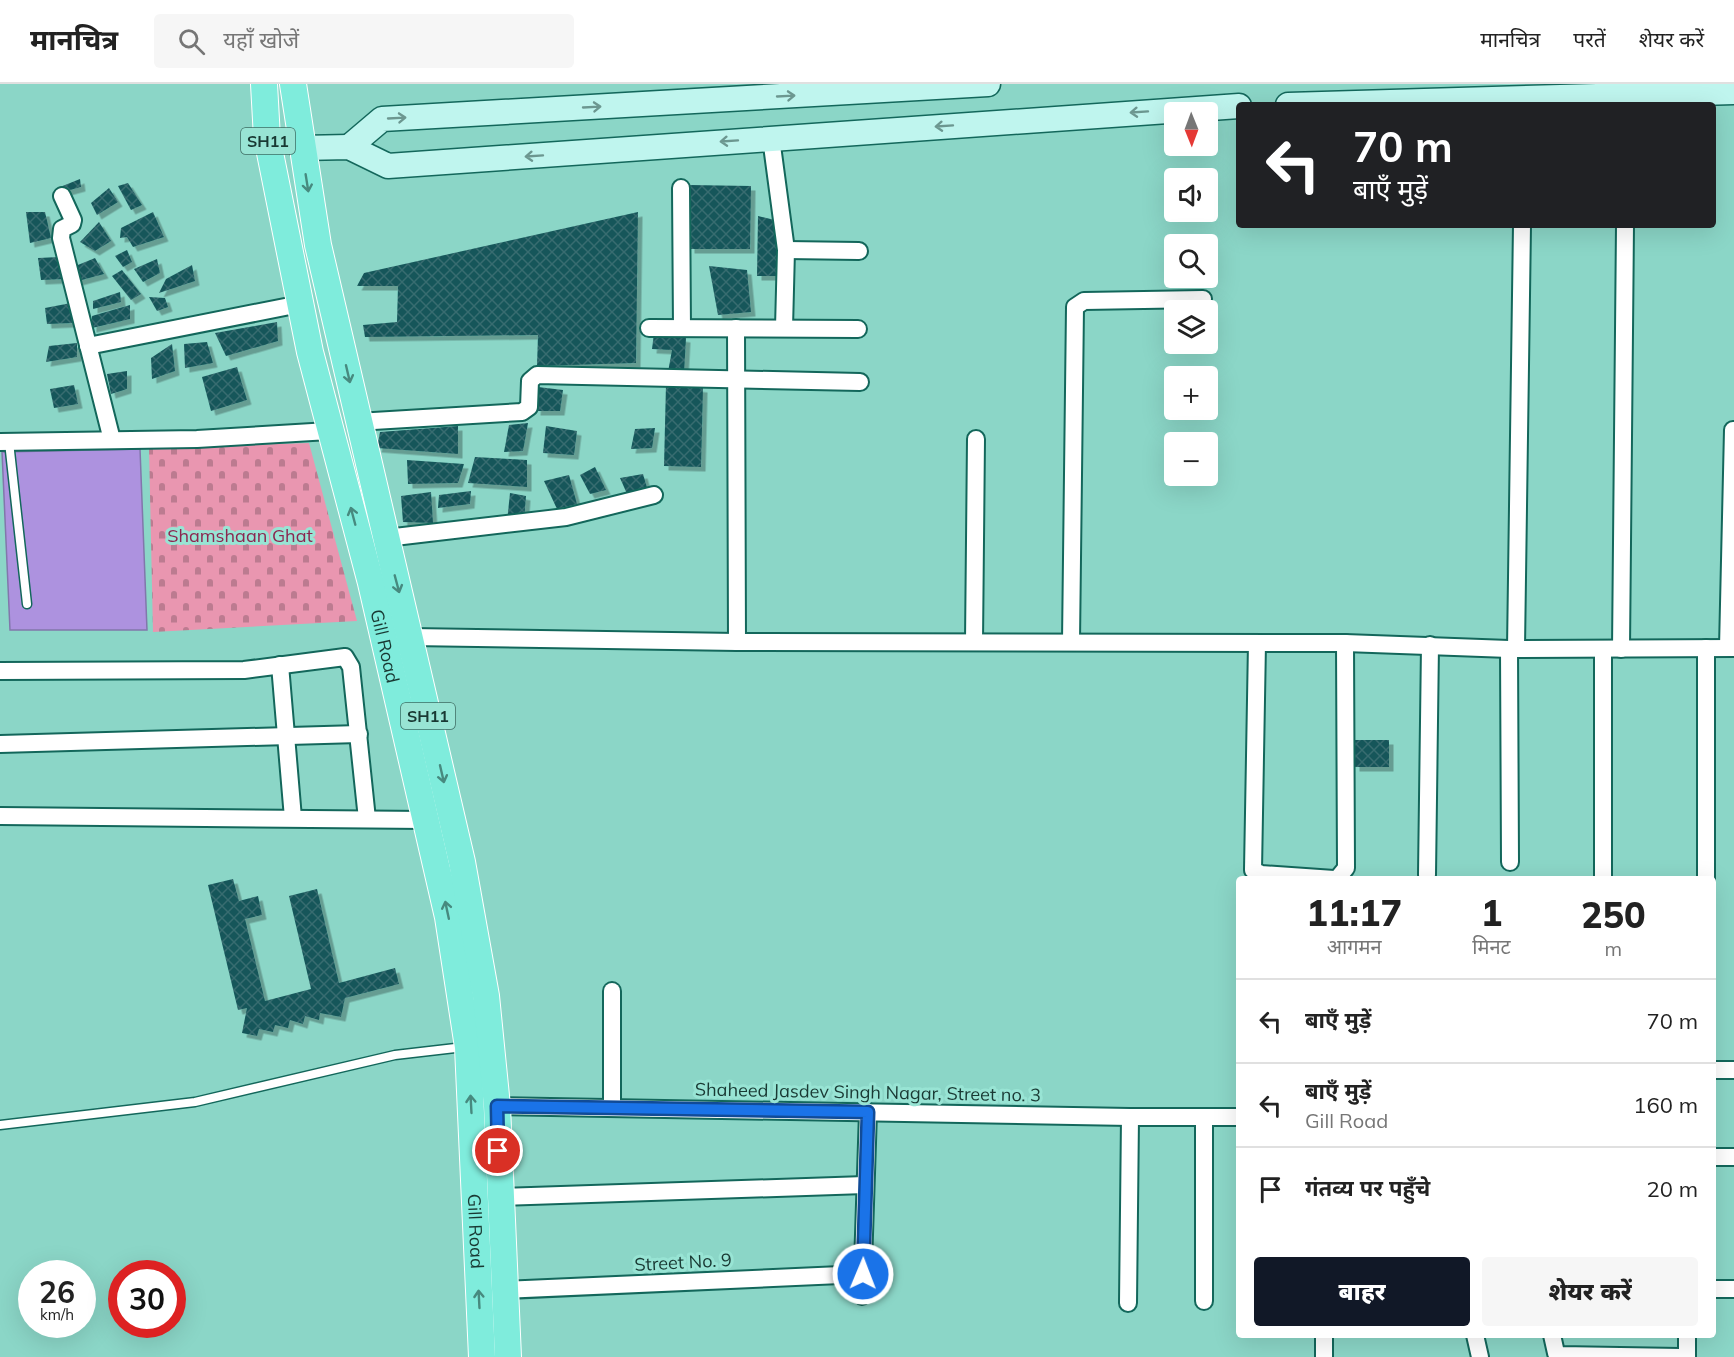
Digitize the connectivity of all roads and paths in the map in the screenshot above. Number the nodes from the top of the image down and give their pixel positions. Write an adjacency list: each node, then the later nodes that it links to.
1 (264, 84): 17 (main road, Gill Road / SH11)
2 (293, 84): 9 (main road, Gill Road / SH11)
3 (987, 84): 8 (street, one-way to 3)
4 (1734, 92): 5 (street)
5 (1391, 102)
6 (1236, 106): 7 (street, one-way to 7)
7 (771, 138): 8 (street, one-way to 8); 14 (street)
8 (349, 147): 9 (street)
9 (302, 148): 26 (main road, Gill Road / SH11, one-way to 26)
10 (681, 188): 19 (street)
11 (62, 196): 23 (street)
12 (1522, 228): 44 (street)
13 (1625, 228): 46 (street)
14 (786, 250): 15 (street); 21 (street)
15 (859, 250)
16 (1203, 299): 38 (street)
17 (300, 304): 23 (street); 28 (main road, Gill Road / SH11)
18 (649, 328): 19 (street)
19 (682, 328): 20 (street)
20 (736, 328): 21 (street); 24 (street)
21 (784, 328): 22 (street)
22 (858, 329)
23 (88, 346): 30 (street)
24 (735, 380): 25 (street); 26 (street); 36 (street)
25 (860, 382)
26 (357, 422): 33 (main road, Gill Road / SH11)
27 (1732, 430): 43 (street)
28 (329, 431): 30 (street); 55 (main road, Gill Road / SH11, one-way to 28)
29 (976, 439): 37 (street)
30 (112, 440): 31 (street)
31 (4, 442): 34 (lane)
32 (654, 495): 33 (street)
33 (386, 538): 35 (main road, Gill Road / SH11, one-way to 35)
34 (27, 604)
35 (411, 637): 36 (street); 66 (main road, Gill Road / SH11, one-way to 66)
36 (737, 642): 37 (street)
37 (974, 642): 38 (street)
38 (1071, 642): 40 (street)
39 (1345, 642): 40 (street); 41 (street); 59 (street)
40 (1257, 643): 58 (street)
41 (1430, 645): 44 (street); 57 (street)
42 (1706, 648): 43 (street); 46 (street); 61 (street)
43 (1731, 648)
44 (1513, 649): 45 (street); 56 (street)
45 (1603, 649): 46 (street); 60 (street)
46 (1621, 649)
47 (280, 665): 48 (street); 49 (street); 50 (street)
48 (0, 671)
49 (358, 734): 50 (street); 54 (street)
50 (285, 738): 51 (street); 53 (street)
51 (0, 744)
52 (0, 816): 53 (street)
53 (293, 818): 54 (street)
54 (367, 819): 55 (street)
55 (426, 820): 63 (main road, Gill Road / SH11, one-way to 55)
56 (1510, 862)
57 (1427, 875)
58 (1291, 876)
59 (1338, 876)
60 (1603, 876)
61 (1706, 876)
62 (612, 991): 67 (street)
63 (468, 1047): 72 (lane); 88 (main road, Gill Road / SH11, one-way to 63)
64 (1716, 1070): 65 (street)
65 (1734, 1070)
66 (497, 1106): 67 (street, Shaheed Jasdev Singh Nagar, Street no. 3); 76 (main road, Gill Road / SH11)
67 (612, 1107): 68 (street, Shaheed Jasdev Singh Nagar, Street no. 3)
68 (868, 1112): 69 (street, Shaheed Jasdev Singh Nagar, Street no. 3); 75 (street)
69 (1130, 1117): 70 (street, Shaheed Jasdev Singh Nagar, Street no. 3); 83 (street)
70 (1204, 1117): 71 (street, Shaheed Jasdev Singh Nagar, Street no. 3); 82 (street)
71 (1236, 1117)
72 (0, 1125)
73 (1716, 1157): 74 (street)
74 (1734, 1157)
75 (865, 1185): 76 (street); 77 (street)
76 (500, 1197): 80 (main road, Gill Road / SH11)
77 (863, 1274): 80 (street, Street No. 9); 81 (street)
78 (1716, 1289): 79 (street)
79 (1734, 1289)
80 (505, 1290): 89 (main road, Gill Road / SH11)
81 (862, 1296)
82 (1204, 1301)
83 (1128, 1303)
84 (1324, 1338): 90 (street)
85 (1476, 1338): 91 (street)
86 (1552, 1338): 92 (street)
87 (1688, 1338): 93 (street)
88 (482, 1357)
89 (508, 1357)
90 (1324, 1357)
91 (1480, 1357)
92 (1680, 1357)
93 (1687, 1357)

